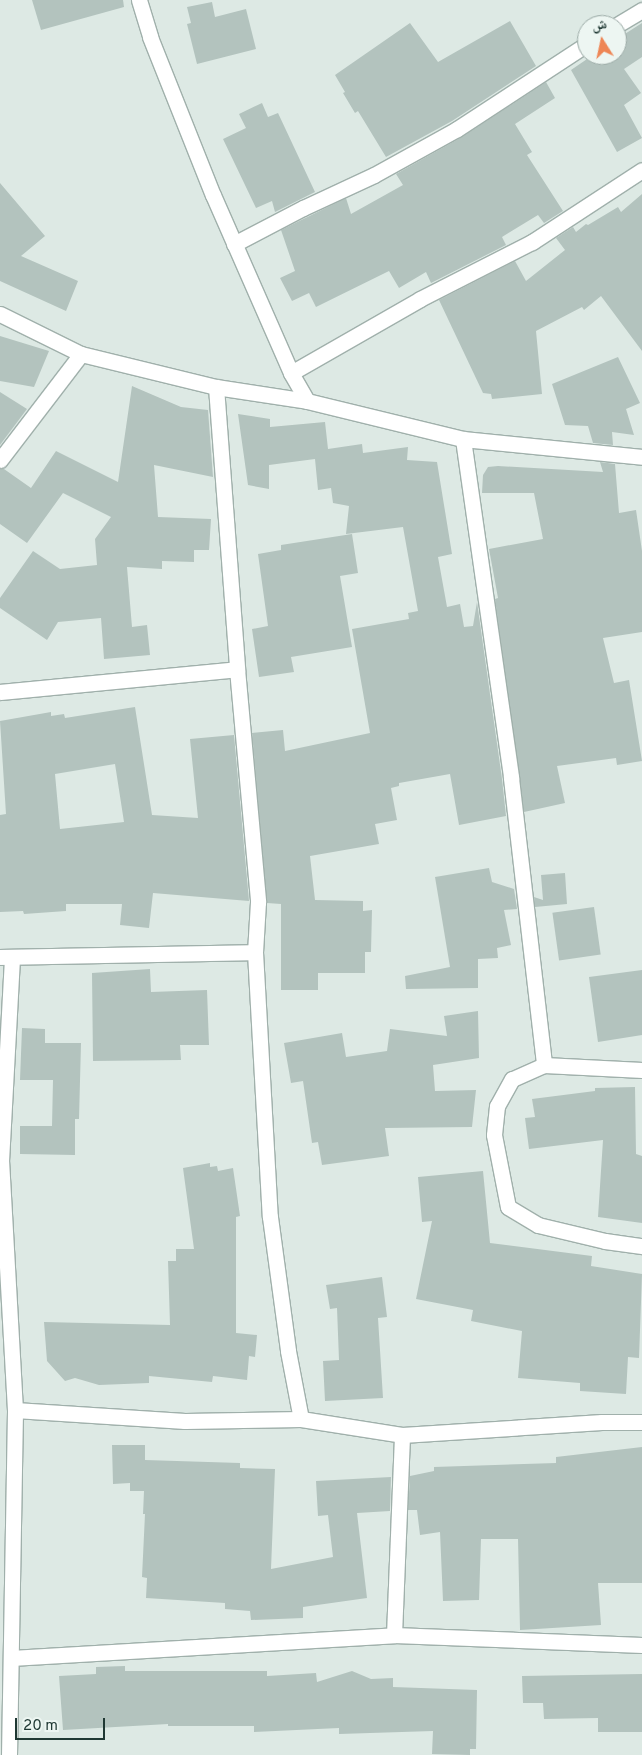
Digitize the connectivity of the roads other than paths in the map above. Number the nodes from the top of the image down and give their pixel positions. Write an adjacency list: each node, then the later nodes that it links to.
1 (139, 0): 6 (street)
2 (642, 10): 3 (street)
3 (627, 19)
4 (577, 51): 6 (street)
5 (642, 170): 9 (street)
6 (234, 244): 9 (street)
7 (0, 314): 8 (street)
8 (81, 354): 10 (street); 14 (street)
9 (291, 373): 11 (street)
10 (216, 387): 11 (street); 15 (street)
11 (307, 402): 12 (street)
12 (463, 439): 13 (street); 19 (street)
13 (642, 457)
14 (0, 460)
15 (237, 669): 16 (street); 17 (street)
16 (0, 692)
17 (255, 952): 18 (street); 24 (street)
18 (6, 957): 21 (street)
19 (544, 1065): 20 (street); 22 (street)
20 (642, 1070)
21 (1, 1162): 23 (street)
22 (642, 1246)
23 (15, 1410): 24 (street); 29 (street)
24 (301, 1419): 26 (street)
25 (642, 1422): 26 (street)
26 (402, 1435): 27 (street)
27 (394, 1636): 28 (street); 29 (street)
28 (642, 1645)
29 (10, 1658): 30 (street)
30 (8, 1755)

